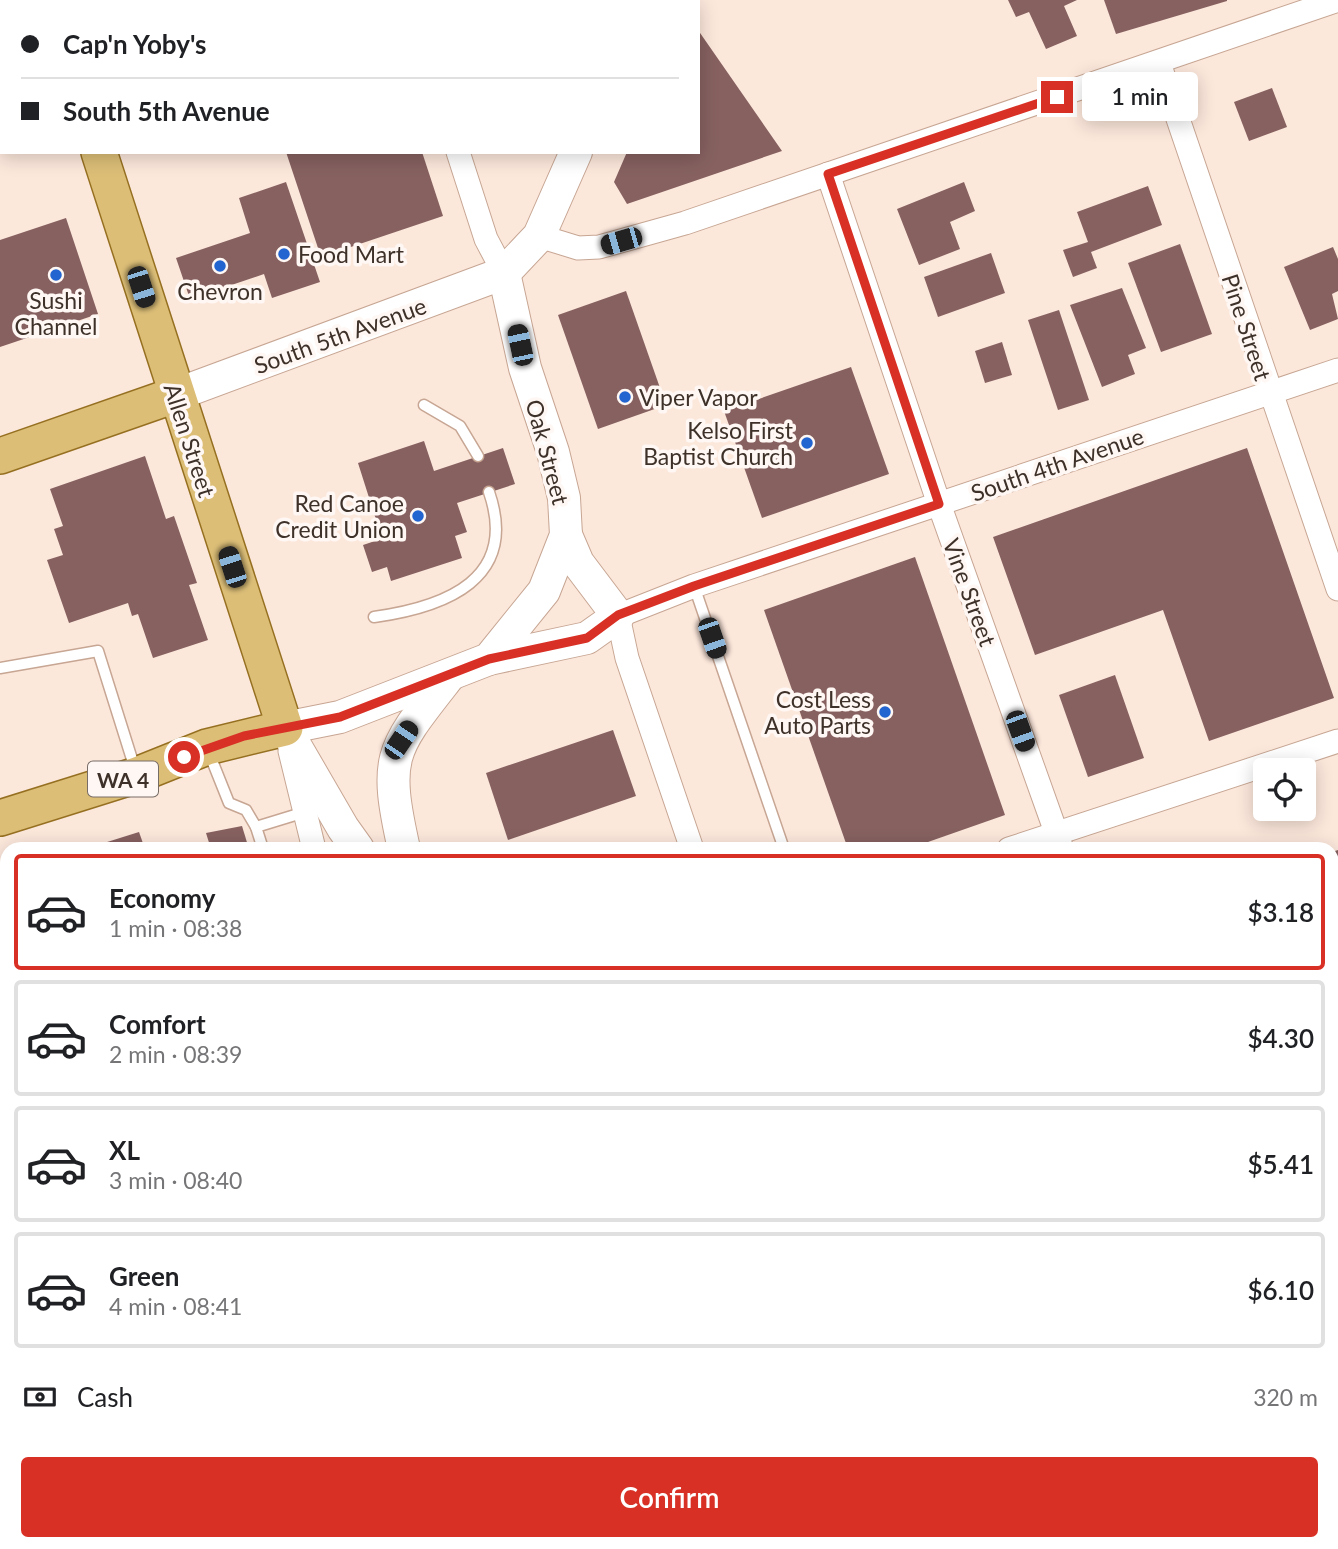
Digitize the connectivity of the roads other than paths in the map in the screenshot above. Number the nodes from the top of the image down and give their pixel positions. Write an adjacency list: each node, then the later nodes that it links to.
1 (1338, 0): 2 (street)
2 (1285, 8): 3 (street)
3 (1159, 63): 7 (street); 11 (street, Pine Street)
4 (100, 154): 12 (main road, Allen Street)
5 (459, 154): 9 (street, Oak Street)
6 (575, 154): 8 (main road)
7 (828, 174): 8 (street); 17 (street, Vine Street)
8 (539, 236): 9 (main road)
9 (504, 273): 12 (main road, South 5th Avenue); 18 (main road, Oak Street)
10 (1338, 370): 11 (street, South 4th Avenue)
11 (1269, 393): 17 (street, South 4th Avenue); 20 (street, Pine Street)
12 (175, 396): 14 (main road); 26 (main road, Allen Street)
13 (424, 405): 15 (lane)
14 (0, 456)
15 (478, 456)
16 (489, 492): 22 (lane)
17 (939, 504): 19 (street, South 4th Avenue); 33 (street, Vine Street)
18 (566, 535): 21 (main road); 23 (main road, Oak Street)
19 (694, 586): 21 (street, South 4th Avenue); 39 (lane)
20 (1338, 589)
21 (618, 615): 23 (main road); 38 (street)
22 (373, 617)
23 (489, 659): 25 (main road)
24 (0, 668): 29 (lane)
25 (450, 675): 26 (main road); 37 (main road)
26 (285, 728): 28 (main road, WA 4); 30 (street, Allen Street); 36 (main road, Allen Street)
27 (1338, 741): 33 (street)
28 (207, 747): 29 (main road, WA 4); 32 (lane)
29 (137, 775): 31 (main road, WA 4)
30 (305, 812): 32 (lane); 35 (street, Allen Street)
31 (0, 818)
32 (256, 827): 34 (lane)
33 (1059, 840)
34 (261, 842)
35 (312, 842)
36 (353, 842)
37 (402, 842)
38 (690, 842)
39 (782, 842)

